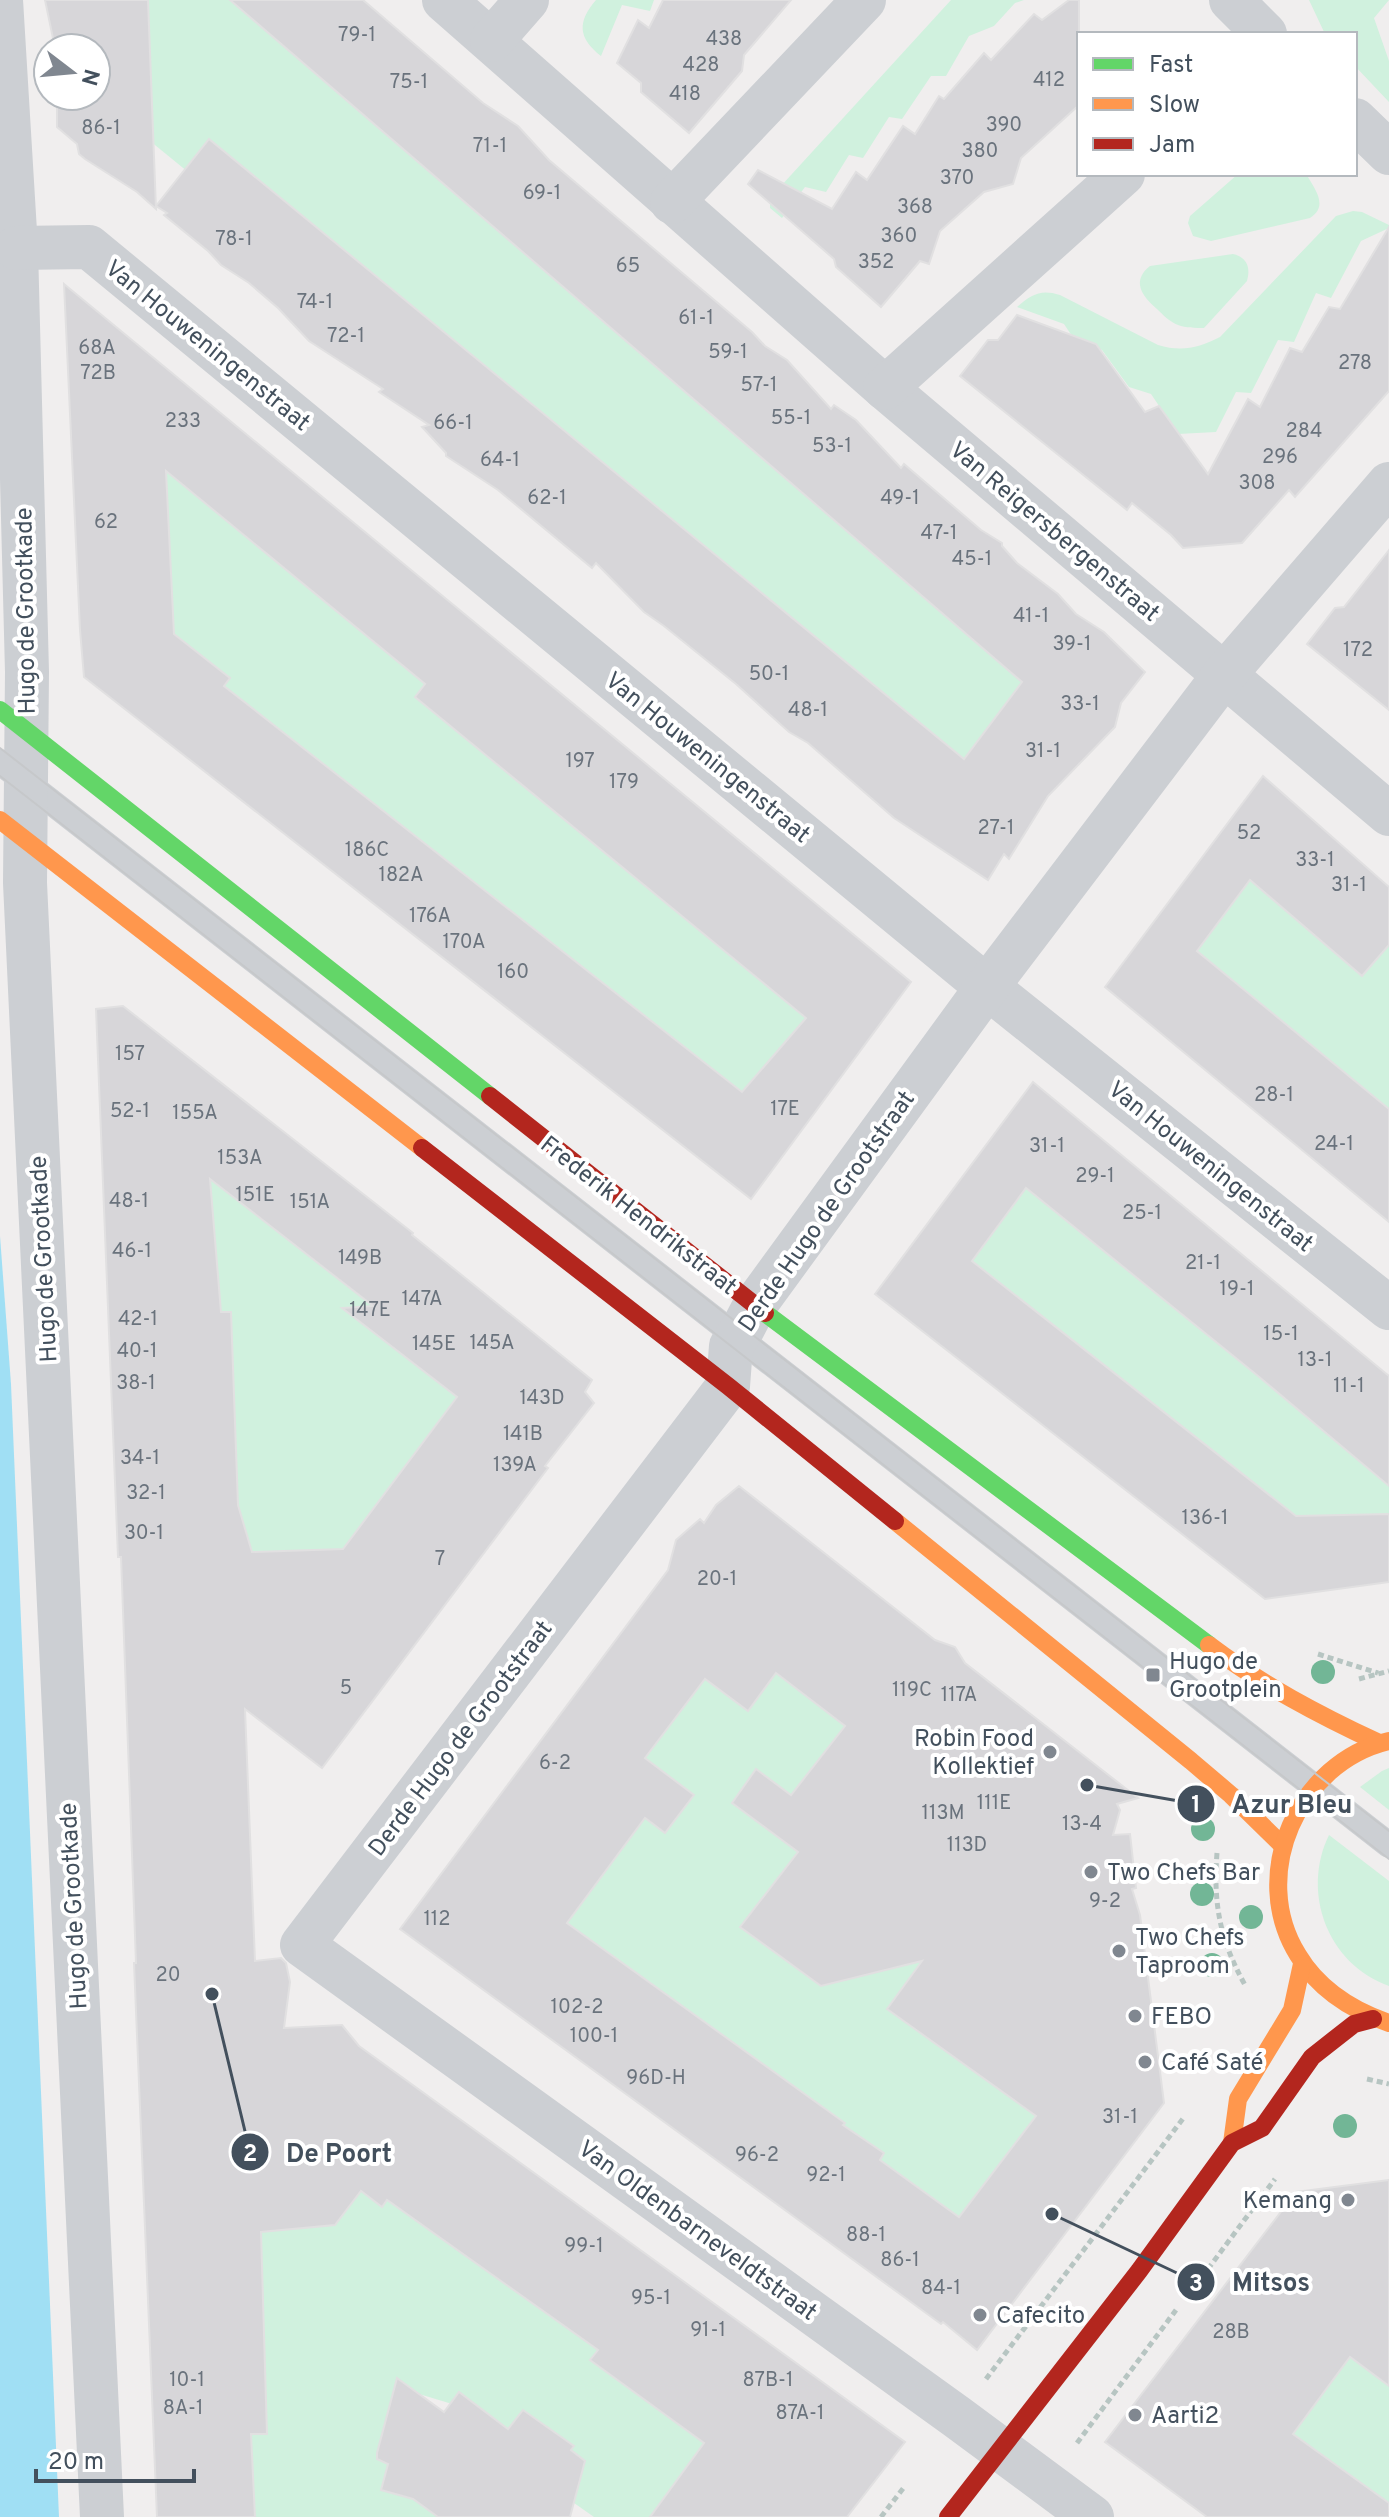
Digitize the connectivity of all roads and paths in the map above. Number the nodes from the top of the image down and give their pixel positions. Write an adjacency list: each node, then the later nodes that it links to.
1 (1, 0): 12 (street, Hugo de Grootkade)
2 (444, 0): 7 (street, Van Reigersbergenstraat)
3 (527, 0): 7 (street)
4 (864, 0): 11 (street)
5 (1231, 0): 6 (street)
6 (1263, 32)
7 (492, 40): 11 (street, Van Reigersbergenstraat)
8 (1357, 122): 9 (street)
9 (1389, 153)
10 (1121, 176): 13 (street)
11 (672, 202): 13 (street, Van Reigersbergenstraat)
12 (16, 248): 16 (street, Hugo de Grootkade); 19 (street, Van Houweningenstraat)
13 (885, 388): 15 (street, Van Reigersbergenstraat)
14 (1389, 484): 15 (street)
15 (1224, 675): 17 (street, Van Reigersbergenstraat); 19 (street, Derde Hugo de Grootstraat)
16 (13, 747): 18 (street, Hugo de Grootkade); 21 (lane, Frederik Hendrikstraat); 21 (street, Frederik Hendrikstraat)
17 (1389, 814)
18 (13, 831): 22 (street); 41 (street, Hugo de Grootkade)
19 (987, 987): 20 (street, Van Houweningenstraat); 21 (street, Derde Hugo de Grootstraat)
20 (1389, 1308)
21 (746, 1321): 22 (street, Derde Hugo de Grootstraat); 23 (street, Frederik Hendrikstraat); 24 (lane, Frederik Hendrikstraat)
22 (728, 1386): 26 (street); 27 (street, Derde Hugo de Grootstraat)
23 (1384, 1742): 24 (street)
24 (1313, 1786): 25 (lane); 26 (street)
25 (1389, 1845)
26 (1283, 1846): 28 (street)
27 (302, 1945): 37 (street, Van Oldenbarneveldtstraat)
28 (1302, 1964): 31 (street); 35 (street)
29 (1244, 1984): 30 (path)
30 (1239, 1997)
31 (1381, 2021): 35 (street)
32 (1360, 2077): 33 (path)
33 (1389, 2084)
34 (1185, 2116): 37 (path)
35 (1232, 2143): 38 (street)
36 (1278, 2175): 40 (path)
37 (957, 2417): 38 (street, Van Oldenbarneveldtstraat)
38 (1001, 2450): 40 (street, Van Oldenbarneveldtstraat); 43 (street)
39 (909, 2481): 42 (path)
40 (1046, 2484): 44 (street, Van Oldenbarneveldtstraat)
41 (102, 2517)
42 (881, 2517)
43 (948, 2517)
44 (1092, 2517)

